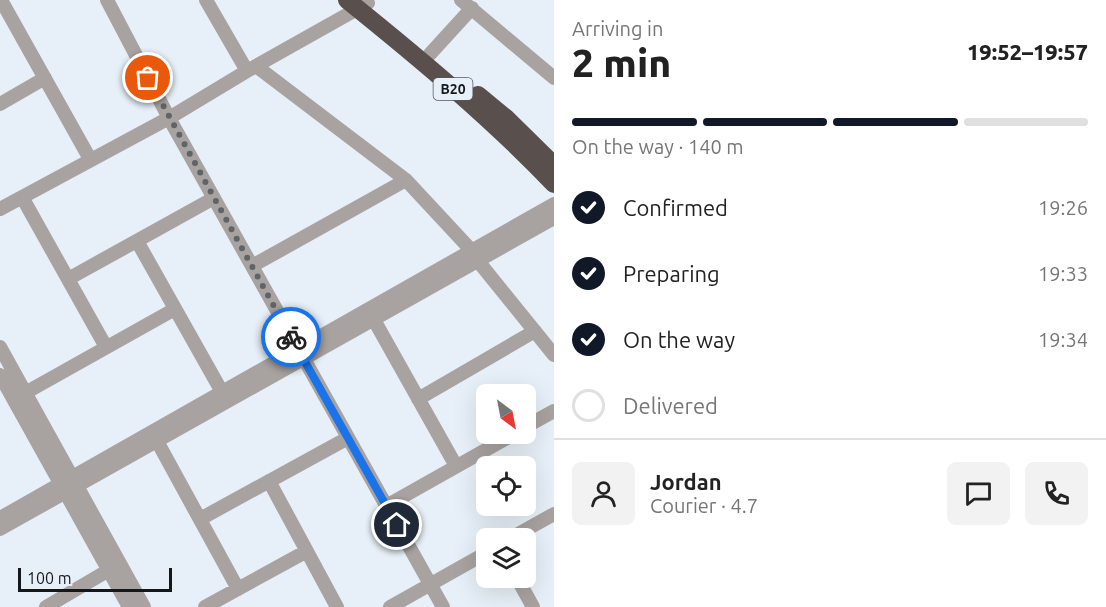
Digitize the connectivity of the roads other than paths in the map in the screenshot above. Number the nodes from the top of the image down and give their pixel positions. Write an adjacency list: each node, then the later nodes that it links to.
1 (1, 0): 8 (street)
2 (107, 0): 11 (street)
3 (206, 0): 7 (street)
4 (359, 3): 6 (highway, B20); 7 (street); 15 (highway, B20)
5 (467, 4): 6 (street); 9 (street)
6 (430, 54): 13 (highway, B20)
7 (252, 68): 11 (street); 14 (street)
8 (45, 78): 10 (street); 12 (street)
9 (554, 78)
10 (0, 104)
11 (169, 118): 12 (street); 17 (street)
12 (90, 159): 16 (street)
13 (554, 165)
14 (406, 180): 22 (street); 23 (street)
15 (554, 184)
16 (22, 197): 19 (street); 24 (street)
17 (214, 198): 21 (street); 23 (street)
18 (554, 204): 22 (street)
19 (0, 209)
20 (554, 218): 22 (street)
21 (137, 241): 24 (street); 25 (street)
22 (475, 256): 26 (street); 27 (street)
23 (252, 266): 30 (street)
24 (68, 279): 29 (street)
25 (175, 309): 29 (street); 33 (street)
26 (371, 314): 30 (street); 35 (street)
27 (535, 331): 31 (street); 35 (street)
28 (0, 347): 32 (street)
29 (106, 347): 34 (street)
30 (301, 354): 33 (street); 38 (street); 39 (street)
31 (554, 356)
32 (3, 370): 34 (street); 43 (street)
33 (222, 392): 43 (street)
34 (25, 393): 43 (street)
35 (418, 399): 41 (street)
36 (554, 411): 37 (street)
37 (536, 421)
38 (348, 438): 42 (street); 44 (street)
39 (158, 441): 43 (street); 47 (street)
40 (496, 444): 41 (street)
41 (456, 466): 44 (street)
42 (268, 481): 47 (street); 50 (street)
43 (69, 485): 46 (street); 49 (street); 52 (street); 58 (street)
44 (386, 506): 53 (street)
45 (554, 514): 48 (street)
46 (0, 518)
47 (200, 519): 55 (street)
48 (529, 528)
49 (0, 529)
50 (307, 551): 55 (street); 60 (street)
51 (476, 559): 53 (street)
52 (109, 570): 56 (street); 57 (street)
53 (430, 584): 61 (street); 62 (street)
54 (523, 588): 63 (street)
55 (238, 589): 59 (street)
56 (46, 607)
57 (129, 607)
58 (144, 607)
59 (205, 607)
60 (337, 607)
61 (390, 607)
62 (443, 607)
63 (533, 607)

